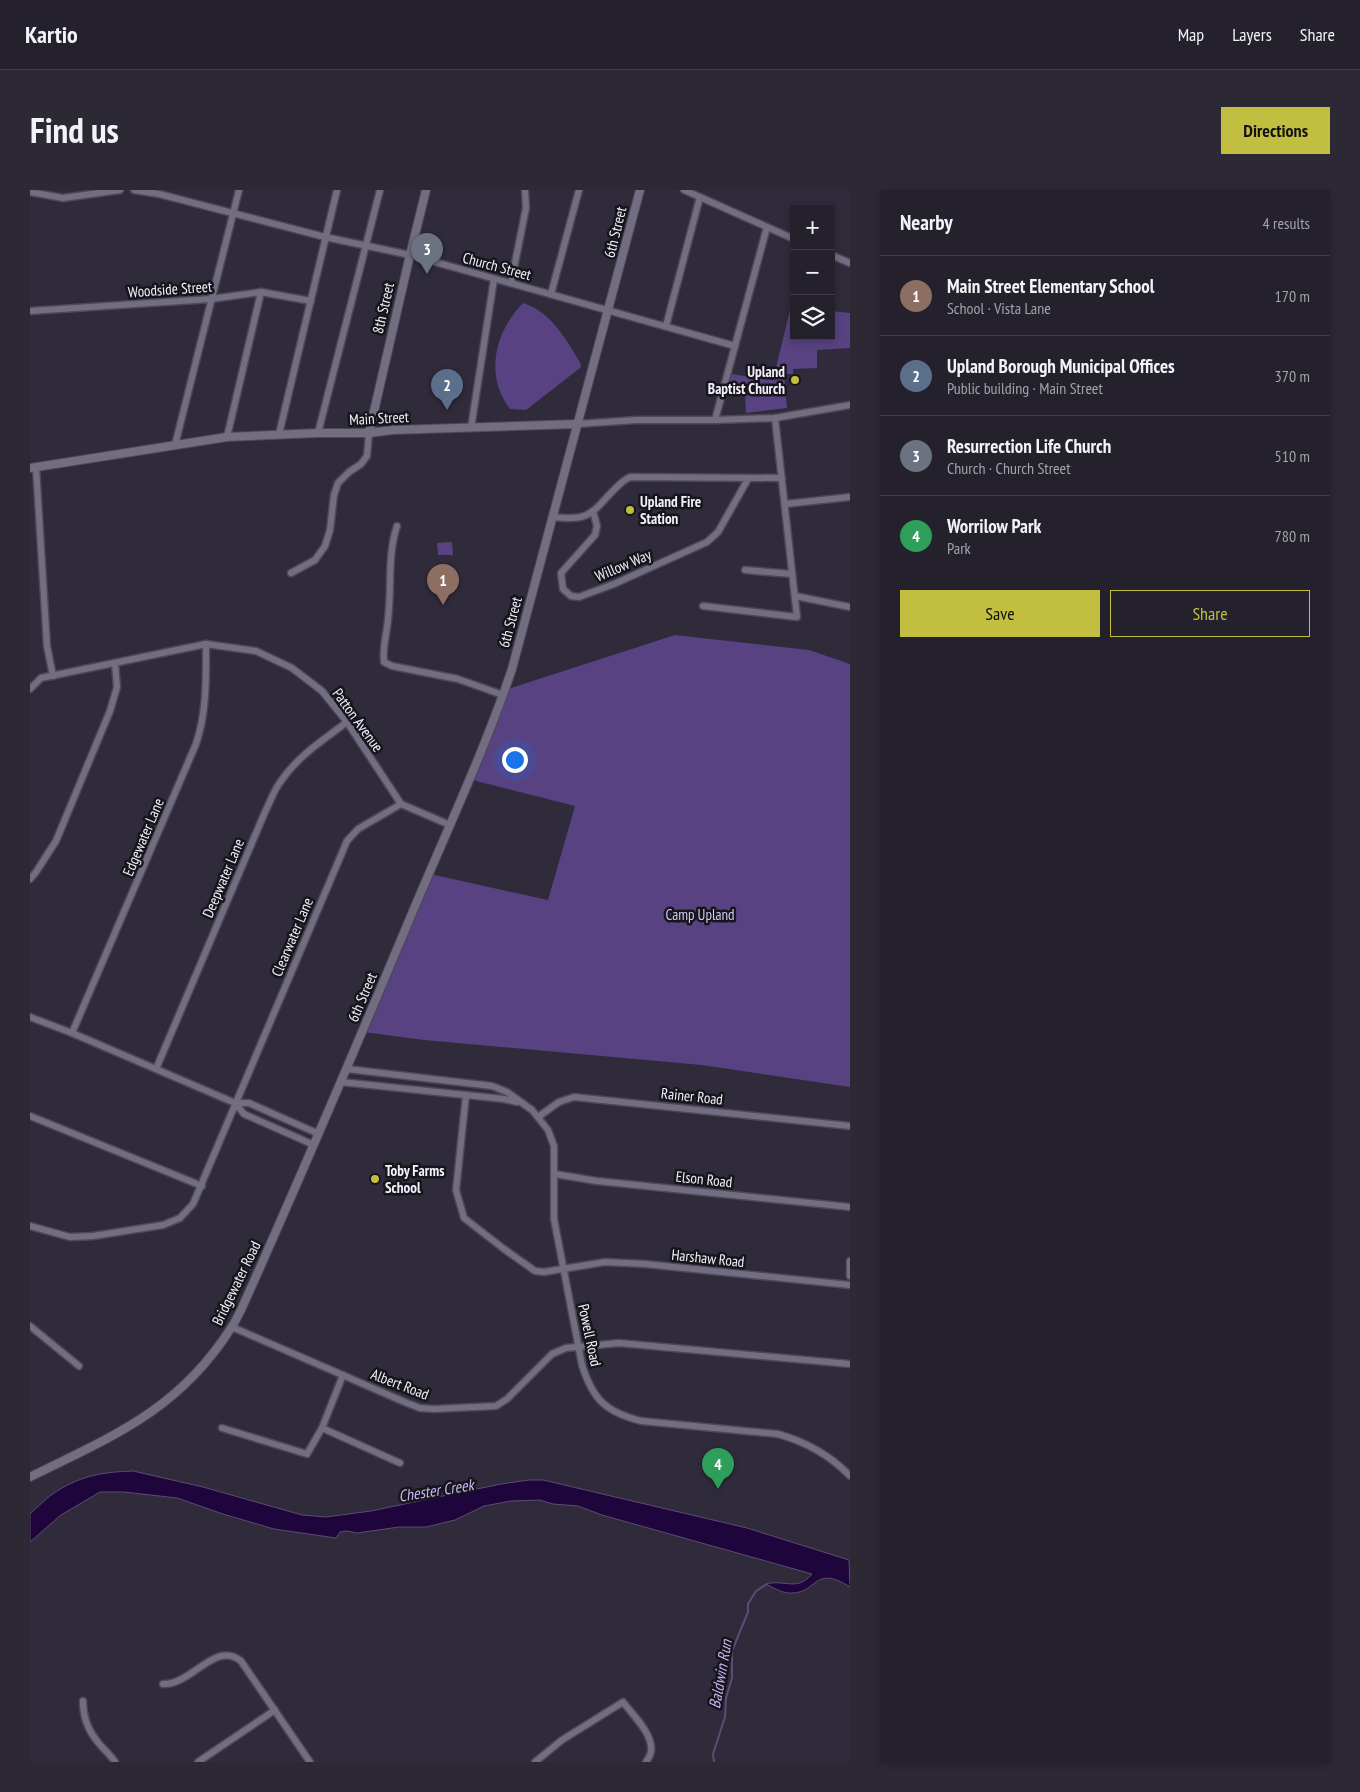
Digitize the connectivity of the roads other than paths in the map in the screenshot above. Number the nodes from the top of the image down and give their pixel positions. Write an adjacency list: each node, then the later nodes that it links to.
1 (120, 190): 11 (street)
2 (134, 190): 13 (street, Church Street)
3 (239, 190): 13 (street)
4 (337, 190): 15 (street)
5 (380, 190): 17 (street)
6 (426, 190): 18 (street, 8th Street)
7 (525, 190): 22 (street)
8 (580, 190): 24 (street)
9 (640, 190): 28 (street, 6th Street)
10 (684, 190): 12 (street)
11 (30, 192)
12 (700, 197): 14 (street); 29 (street)
13 (234, 212): 15 (street, Church Street); 25 (street)
14 (767, 227): 16 (street); 30 (street)
15 (325, 237): 17 (street, Church Street); 26 (street)
16 (790, 237)
17 (366, 246): 18 (street, Church Street); 36 (street)
18 (410, 255): 21 (street, Church Street); 37 (street, 8th Street)
19 (835, 257): 20 (street)
20 (850, 263)
21 (494, 278): 22 (street, Church Street); 35 (street)
22 (511, 283): 24 (street, Church Street)
23 (261, 292): 25 (street, Woodside Street); 26 (street, Woodside Street); 39 (street)
24 (551, 294): 28 (street, Church Street)
25 (211, 300): 27 (street, Woodside Street); 40 (street)
26 (311, 301): 38 (street)
27 (30, 311)
28 (609, 311): 29 (street, Church Street); 34 (street, 6th Street)
29 (666, 326): 30 (street, Church Street)
30 (735, 346): 33 (street)
31 (850, 405): 32 (street, Main Street)
32 (775, 418): 33 (street, Main Street); 42 (street)
33 (715, 420): 34 (street, Main Street)
34 (577, 424): 35 (street, Main Street); 47 (street, 6th Street)
35 (471, 428): 37 (street, Main Street)
36 (318, 433): 37 (street, Main Street); 38 (street, Main Street)
37 (369, 433): 50 (street)
38 (279, 434): 39 (street, Main Street)
39 (227, 437): 40 (street, Main Street)
40 (175, 445): 41 (street, Main Street)
41 (33, 468): 57 (street)
42 (782, 478): 43 (street); 45 (street)
43 (748, 479): 46 (street); 46 (street, Willow Way)
44 (850, 497): 45 (street)
45 (785, 504): 51 (street)
46 (593, 511): 47 (street)
47 (552, 517): 59 (street, 6th Street)
48 (397, 526): 59 (street)
49 (745, 570): 51 (street)
50 (291, 573)
51 (792, 574): 52 (street)
52 (794, 596): 53 (street); 54 (street)
53 (703, 606)
54 (850, 606)
55 (206, 644): 56 (street, Patton Avenue); 60 (street, Patton Avenue); 65 (street, Edgewater Lane)
56 (114, 663): 57 (street, Patton Avenue); 63 (street)
57 (53, 676): 58 (street, Patton Avenue)
58 (30, 689)
59 (503, 696): 62 (street, 6th Street)
60 (347, 722): 61 (street, Patton Avenue); 67 (street, Deepwater Lane)
61 (400, 804): 62 (street); 71 (street, Clearwater Lane)
62 (450, 825): 66 (street, 6th Street)
63 (30, 879)
64 (30, 1017): 65 (street)
65 (72, 1033): 67 (street)
66 (357, 1045): 68 (street, Bridgewater Road)
67 (156, 1069): 71 (street)
68 (347, 1069): 69 (street, Bridgewater Road); 72 (street, Powell Road)
69 (341, 1082): 70 (street, Powell Road); 76 (street, Bridgewater Road)
70 (466, 1095): 72 (street, Powell Road); 83 (street, Harshaw Road)
71 (235, 1103): 76 (street); 77 (street); 79 (street, Clearwater Lane)
72 (523, 1104): 74 (street, Powell Road)
73 (30, 1116): 79 (street)
74 (538, 1117): 75 (street, Rainer Road); 78 (street, Powell Road)
75 (850, 1126)
76 (319, 1134): 77 (street, Bridgewater Road)
77 (314, 1146): 87 (street, Bridgewater Road)
78 (555, 1174): 80 (street, Elson Road); 83 (street, Powell Road)
79 (202, 1186): 81 (street, Clearwater Lane)
80 (850, 1207)
81 (30, 1226)
82 (850, 1261): 84 (street)
83 (563, 1268): 85 (street, Harshaw Road); 88 (street, Powell Road)
84 (850, 1276)
85 (850, 1285)
86 (30, 1326): 90 (street)
87 (232, 1327): 91 (street, Albert Road); 96 (street, Bridgewater Road)
88 (579, 1346): 89 (street, Albert Road); 91 (street, Albert Road); 95 (street, Powell Road)
89 (850, 1364)
90 (78, 1366)
91 (343, 1375): 93 (street)
92 (222, 1428): 93 (street)
93 (322, 1428): 94 (street)
94 (400, 1463)
95 (850, 1476)
96 (30, 1477)
97 (163, 1684): 99 (street)
98 (83, 1701): 100 (street)
99 (275, 1710): 101 (street); 102 (street)
100 (115, 1762)
101 (198, 1762)
102 (310, 1762)
103 (535, 1762): 104 (street)
104 (646, 1762)

